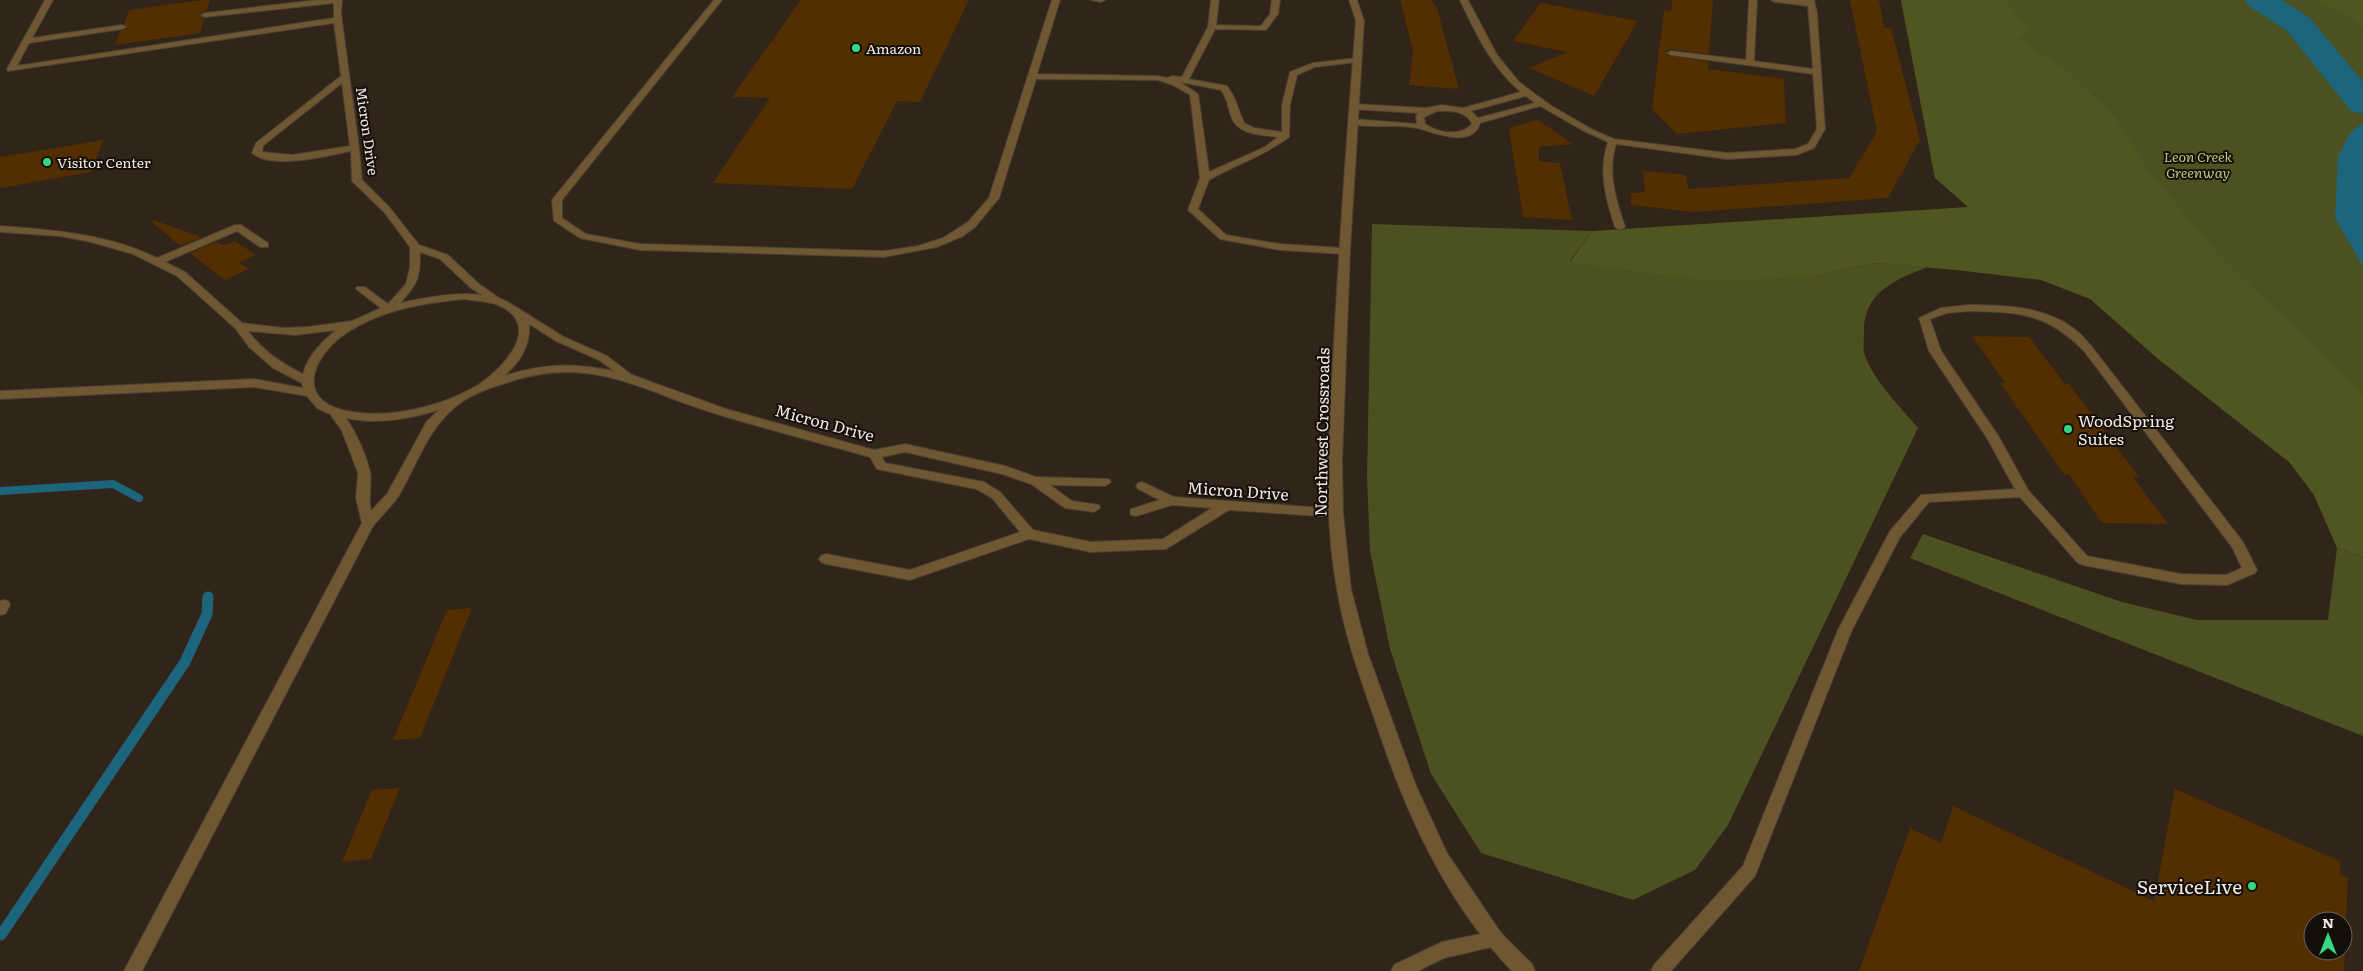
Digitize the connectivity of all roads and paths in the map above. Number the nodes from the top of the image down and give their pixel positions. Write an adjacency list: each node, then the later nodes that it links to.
1 (48, 0): 18 (lane)
2 (338, 0): 14 (lane); 15 (lane, Micron Drive)
3 (718, 0): 24 (lane)
4 (1056, 0): 24 (lane)
5 (1095, 0): 6 (lane)
6 (1101, 0)
7 (1215, 0): 16 (lane)
8 (1276, 0): 16 (lane)
9 (1353, 0): 20 (street, Northwest Crossroads)
10 (1464, 0): 27 (lane)
11 (1754, 0): 21 (lane)
12 (1775, 0): 13 (lane)
13 (1810, 2): 22 (lane)
14 (206, 15)
15 (338, 20): 18 (lane); 23 (lane, Micron Drive)
16 (1212, 26): 26 (lane)
17 (122, 27): 18 (lane)
18 (27, 41)
19 (1671, 53): 21 (lane)
20 (1357, 60): 29 (street, Northwest Crossroads); 35 (lane)
21 (1750, 63): 22 (lane)
22 (1817, 72): 36 (lane)
23 (346, 76): 37 (lane, Micron Drive); 37 (lane)
24 (1032, 76): 25 (lane)
25 (1158, 78): 26 (lane); 38 (lane)
26 (1185, 79): 35 (lane)
27 (1525, 94): 28 (lane); 31 (lane)
28 (1539, 104): 32 (lane); 36 (lane)
29 (1354, 107): 30 (lane); 33 (street, Northwest Crossroads)
30 (1426, 111): 31 (lane); 34 (lane)
31 (1462, 111): 32 (lane)
32 (1476, 121): 34 (lane)
33 (1353, 122): 34 (lane); 43 (street, Northwest Crossroads)
34 (1424, 127)
35 (1286, 135): 38 (lane)
36 (1613, 140): 39 (lane)
37 (355, 148): 42 (lane, Micron Drive)
38 (1205, 178): 43 (lane)
39 (1620, 226)
40 (0, 229): 44 (lane)
41 (264, 245): 44 (lane)
42 (415, 248): 46 (lane); 47 (lane)
43 (1344, 251): 67 (street, Northwest Crossroads)
44 (157, 262): 50 (lane)
45 (361, 289): 47 (lane)
46 (503, 304): 47 (lane); 48 (lane, Micron Drive)
47 (389, 309): 49 (lane)
48 (517, 312): 51 (lane, Micron Drive); 53 (lane)
49 (359, 322): 50 (lane); 52 (lane)
50 (239, 326): 52 (lane)
51 (630, 378): 53 (lane, Micron Drive); 58 (lane, Micron Drive)
52 (308, 381): 54 (lane)
53 (482, 387): 56 (lane)
54 (310, 394): 55 (lane); 57 (lane)
55 (0, 395)
56 (460, 398): 57 (lane); 68 (lane)
57 (335, 412): 68 (lane)
58 (874, 454): 59 (lane, Micron Drive); 69 (lane)
59 (1035, 481): 60 (lane, Micron Drive); 65 (lane)
60 (1104, 482)
61 (1142, 486): 63 (lane, Micron Drive)
62 (2023, 493): 62 (lane); 75 (lane)
63 (1172, 501): 64 (lane, Micron Drive); 66 (lane)
64 (1225, 506): 67 (lane, Micron Drive); 69 (lane)
65 (1094, 508)
66 (1136, 512)
67 (1336, 513): 71 (street, Northwest Crossroads)
68 (368, 523): 72 (lane)
69 (1029, 534): 70 (lane)
70 (826, 559)
71 (1494, 939): 73 (lane); 74 (street, Northwest Crossroads)
72 (133, 971)
73 (1400, 971)
74 (1525, 971)
75 (1660, 971)

